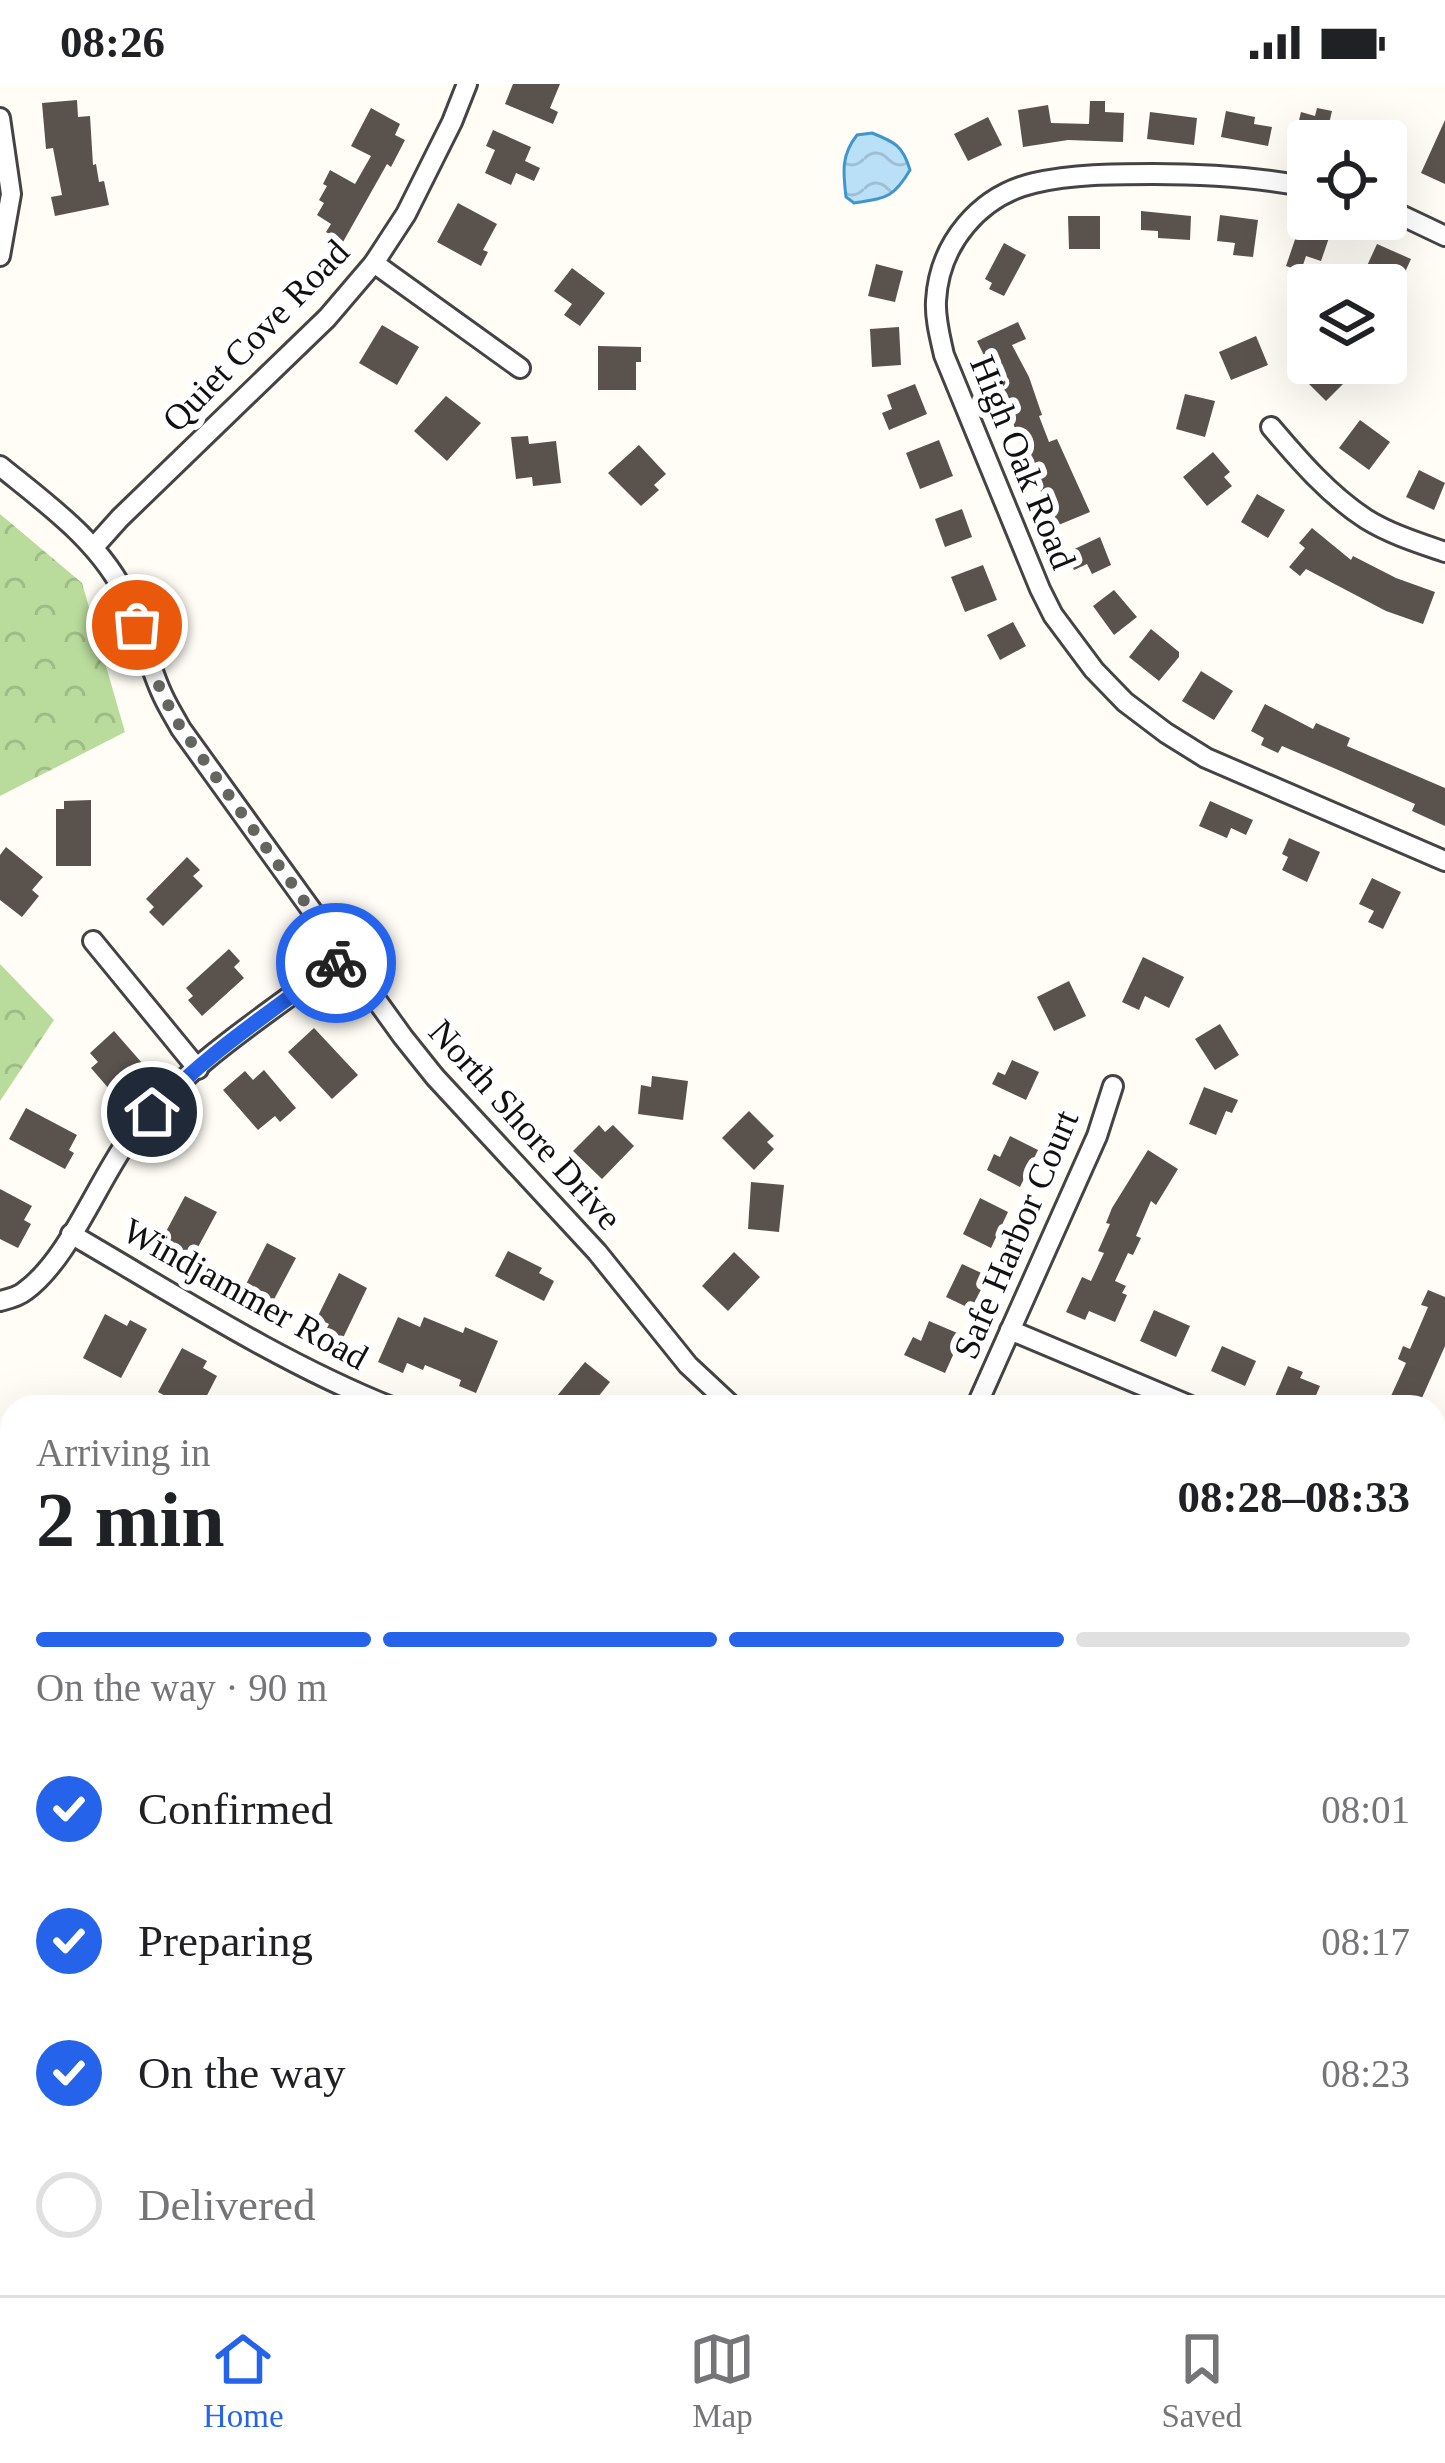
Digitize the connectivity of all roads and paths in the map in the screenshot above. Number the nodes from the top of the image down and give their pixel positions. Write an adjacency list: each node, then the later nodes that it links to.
1 (467, 84): 7 (street, Quiet Cove Road)
2 (0, 118): 6 (street)
3 (1287, 183): 13 (street, High Oak Road)
4 (1407, 218): 5 (street)
5 (1445, 236)
6 (0, 256)
7 (374, 263): 8 (street); 11 (street, Quiet Cove Road)
8 (520, 368)
9 (1271, 427): 12 (street)
10 (0, 466): 11 (street, North Shore Drive)
11 (94, 548): 15 (street, North Shore Drive)
12 (1445, 552)
13 (1445, 861)
14 (93, 941): 16 (street)
15 (344, 957): 16 (street); 22 (street, North Shore Drive)
16 (198, 1069): 18 (street)
17 (1113, 1086): 20 (street, Safe Harbor Court)
18 (71, 1234): 19 (street); 21 (street, Windjammer Road)
19 (0, 1301)
20 (1010, 1330): 23 (street, Safe Harbor Court); 24 (street)
21 (363, 1395)
22 (720, 1395)
23 (981, 1395)
24 (1164, 1395)

